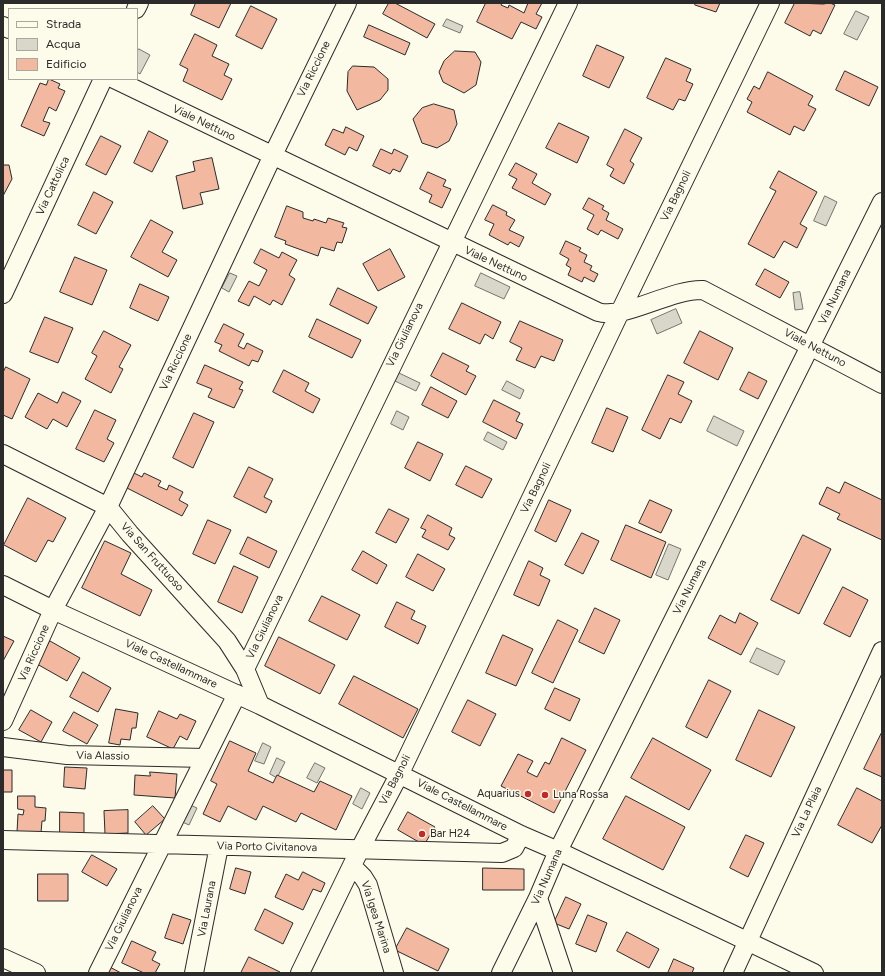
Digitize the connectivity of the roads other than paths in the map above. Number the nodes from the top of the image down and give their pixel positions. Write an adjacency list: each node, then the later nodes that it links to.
1 (346, 3): 6 (street, Via Riccione)
2 (568, 3): 8 (street, Via Giulianova)
3 (770, 3): 10 (street, Via Bagnoli)
4 (103, 80): 9 (street, Via Cattolica)
5 (116, 80): 6 (street, Viale Nettuno)
6 (272, 157): 8 (street, Viale Nettuno); 14 (street, Via Riccione)
7 (882, 202): 11 (street, Via Numana)
8 (450, 242): 10 (street, Viale Nettuno); 18 (street, Via Giulianova)
9 (3, 294)
10 (620, 312): 11 (street, Viale Nettuno); 25 (street, Via Bagnoli)
11 (811, 345): 12 (street, Viale Nettuno); 31 (street, Via Numana)
12 (882, 384)
13 (3, 454): 14 (street, Via San Fruttuoso)
14 (108, 506): 16 (street, Via Riccione); 18 (street, Via San Fruttuoso)
15 (3, 585): 16 (street, Viale Castellammare)
16 (53, 610): 19 (street, Viale Castellammare); 20 (street, Via Riccione)
17 (882, 651): 34 (street, Via La Plaia)
18 (244, 669): 21 (street, Via San Fruttuoso)
19 (237, 694): 21 (street, Viale Castellammare); 24 (street, Via Giulianova)
20 (7, 704): 22 (street, Via Riccione)
21 (260, 705): 25 (street, Viale Castellammare)
22 (3, 721)
23 (3, 747): 24 (street, Via Alassio)
24 (204, 758): 28 (street, Via Giulianova)
25 (400, 773): 26 (street, Viale Castellammare); 30 (street, Via Bagnoli)
26 (521, 835): 30 (street, Via Porto Civitanova); 31 (street, Viale Castellammare)
27 (3, 840): 28 (street, Via Porto Civitanova)
28 (161, 844): 29 (street, Via Porto Civitanova); 37 (street, Via Giulianova)
29 (220, 846): 30 (street, Via Porto Civitanova); 38 (street, Via Laurana)
30 (360, 849): 32 (street, Via Bagnoli)
31 (558, 851): 33 (street, Via Numana); 34 (street, Viale Castellammare)
32 (352, 866): 39 (street, Via Bagnoli); 40 (street, Via Igea Marina)
33 (538, 898): 41 (street, Via Numana); 42 (street)
34 (747, 942): 43 (street, Via La Plaia); 44 (street, Viale Castellammare)
35 (3, 958): 36 (street)
36 (36, 973)
37 (98, 973)
38 (194, 973)
39 (300, 973)
40 (394, 973)
41 (501, 973)
42 (563, 973)
43 (733, 973)
44 (814, 973)

